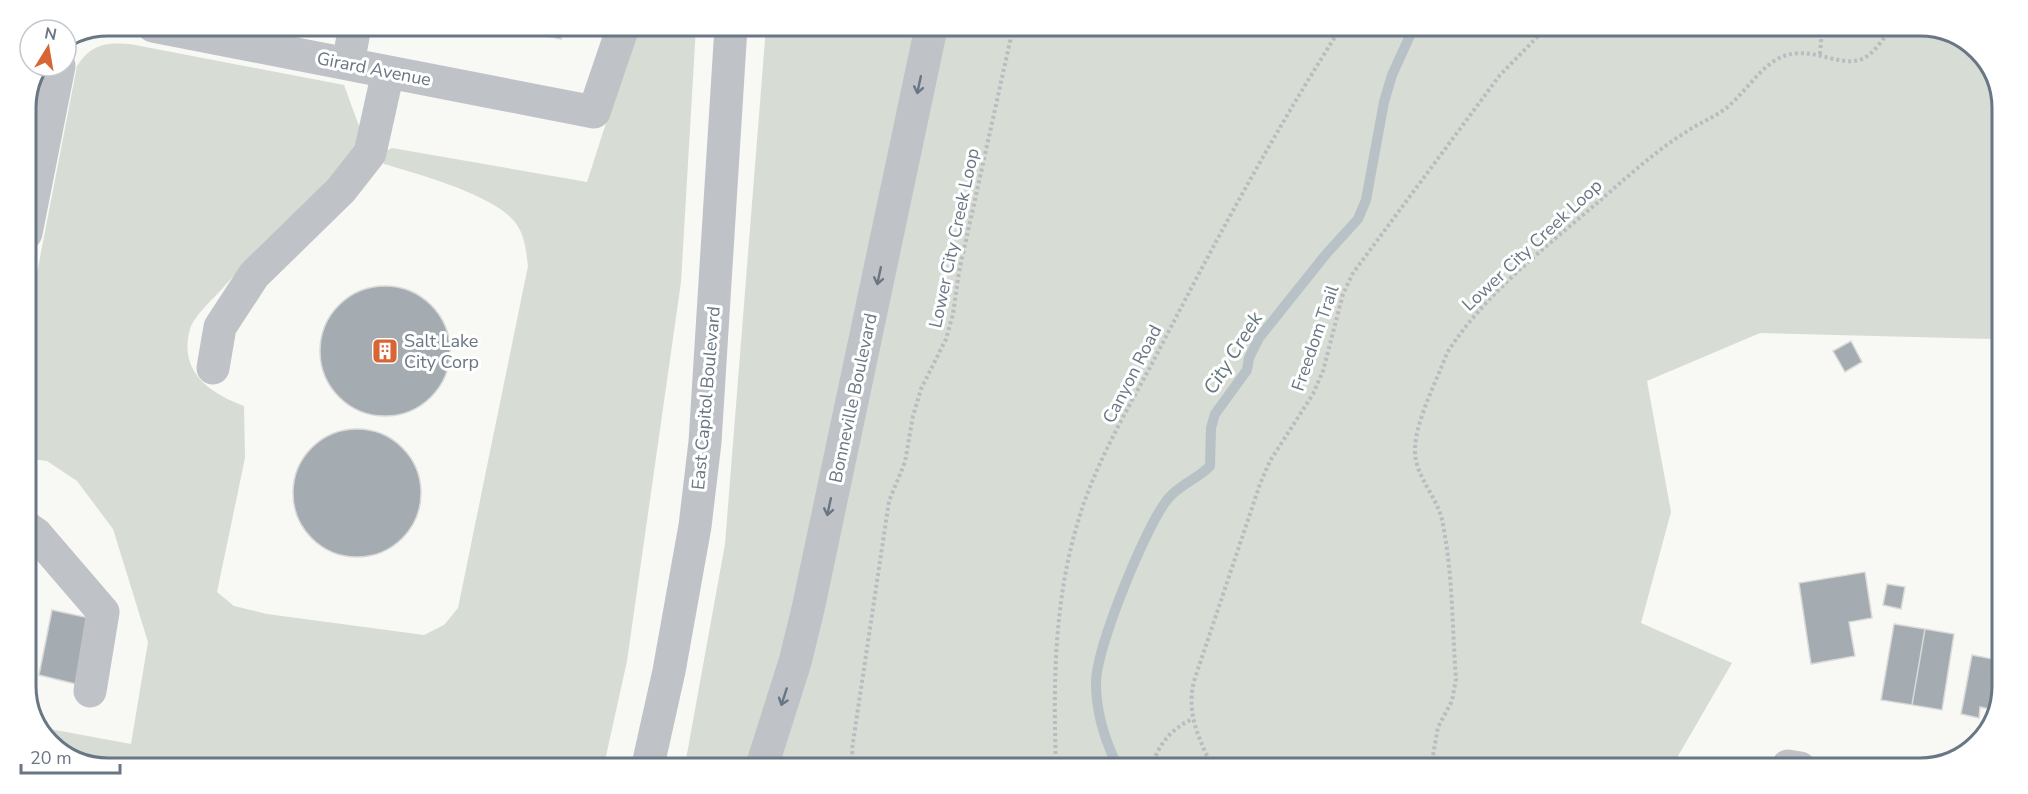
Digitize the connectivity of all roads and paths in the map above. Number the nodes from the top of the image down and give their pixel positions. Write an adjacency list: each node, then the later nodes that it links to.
1 (204, 36): 12 (street, Girard Avenue)
2 (353, 36): 12 (street)
3 (620, 36): 13 (street, Girard Avenue)
4 (730, 36): 20 (street, East Capitol Boulevard)
5 (929, 36): 21 (street, Bonneville Boulevard, one-way to 21)
6 (1011, 36): 22 (path, Lower City Creek Loop)
7 (1335, 36): 23 (path, Canyon Road)
8 (1538, 36): 19 (path, Freedom Trail)
9 (1822, 36): 11 (path)
10 (1885, 36): 11 (path, Lower City Creek Loop)
11 (1820, 54): 26 (path, Lower City Creek Loop)
12 (348, 64): 13 (street, Girard Avenue)
13 (388, 72): 16 (street)
14 (57, 78): 15 (street)
15 (36, 182)
16 (213, 368)
17 (36, 534): 18 (street)
18 (90, 691)
19 (1192, 719): 24 (path); 25 (path, Freedom Trail)
20 (650, 758)
21 (765, 758)
22 (853, 758)
23 (1056, 758)
24 (1154, 758)
25 (1208, 758)
26 (1433, 758)

